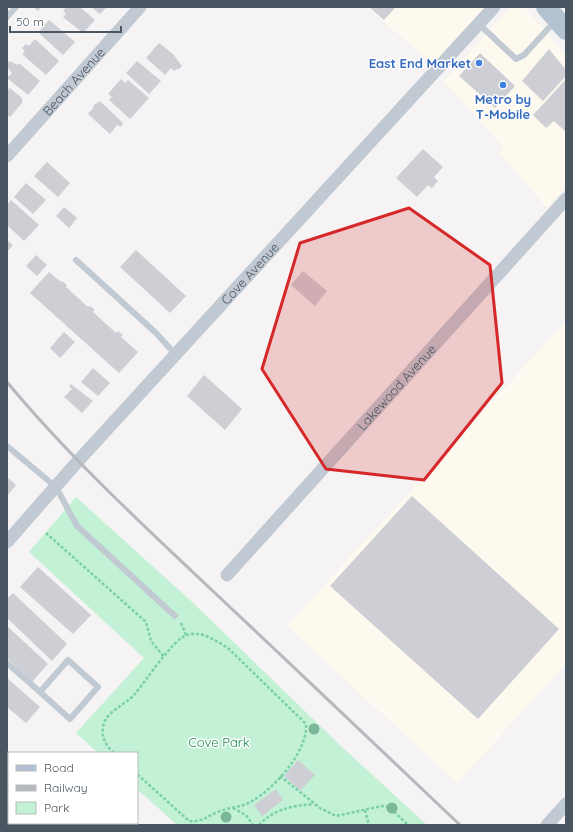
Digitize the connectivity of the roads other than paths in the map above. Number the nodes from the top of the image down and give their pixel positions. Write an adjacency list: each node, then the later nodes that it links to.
1 (16, 7): 4 (lane)
2 (140, 7): 7 (street, Beach Avenue)
3 (494, 7): 6 (street, Cove Avenue)
4 (7, 17)
5 (556, 19): 6 (lane)
6 (479, 24): 10 (street, Cove Avenue)
7 (7, 156)
8 (566, 199): 14 (street, Lakewood Avenue)
9 (76, 260): 10 (lane)
10 (176, 355): 12 (street, Cove Avenue)
11 (7, 446): 12 (lane)
12 (56, 487): 13 (street, Cove Avenue); 15 (lane)
13 (7, 542)
14 (227, 575)
15 (175, 616)
16 (7, 663): 17 (lane)
17 (40, 692): 17 (lane)
18 (566, 804): 19 (street)
19 (547, 825)

